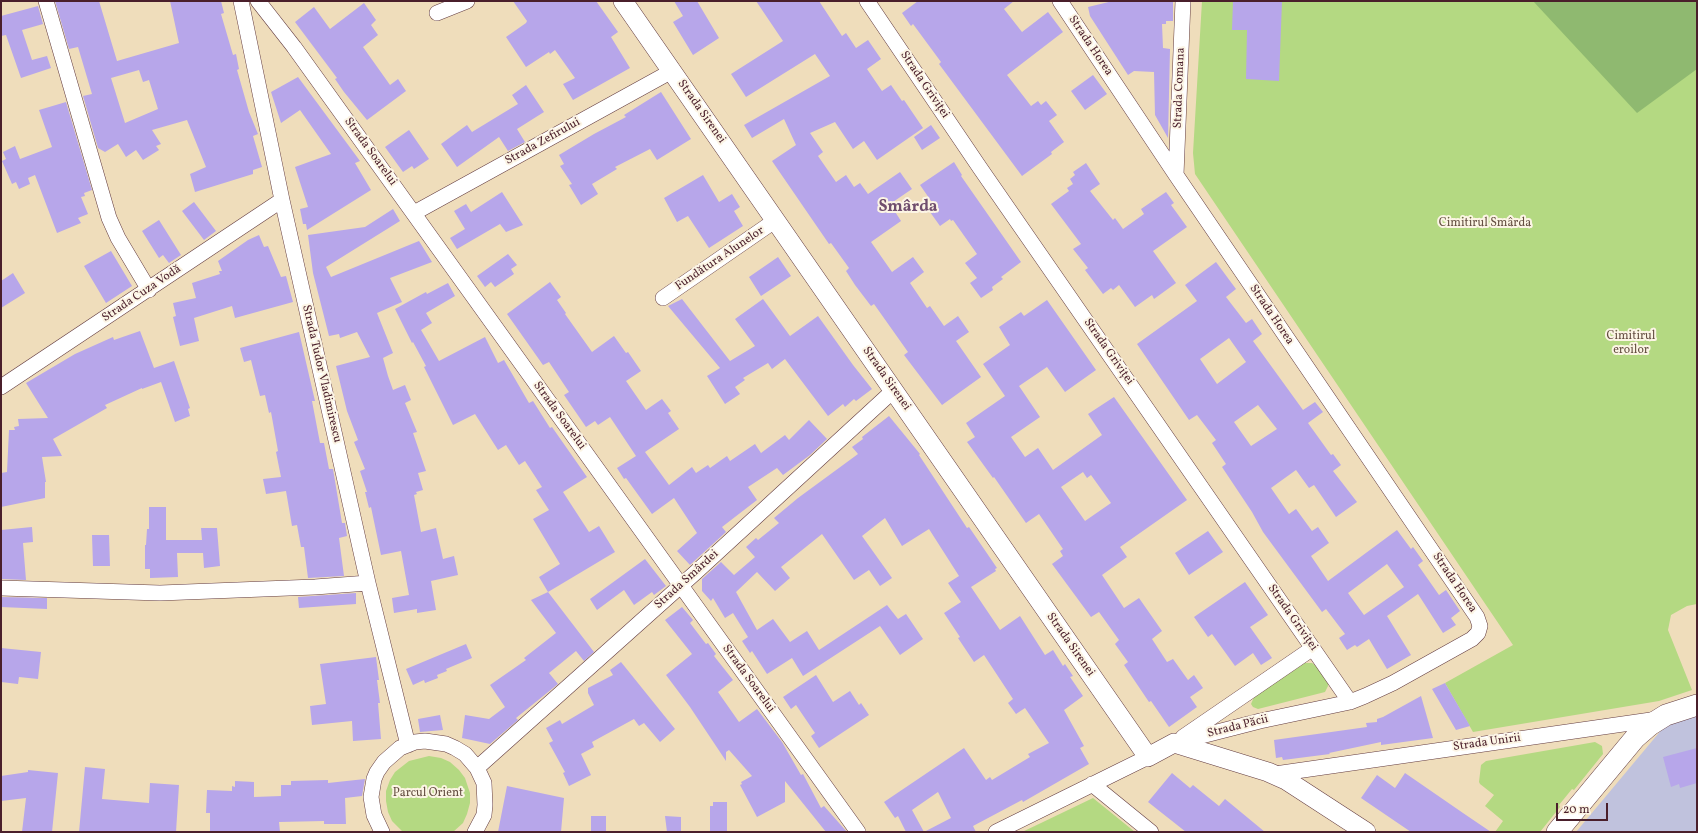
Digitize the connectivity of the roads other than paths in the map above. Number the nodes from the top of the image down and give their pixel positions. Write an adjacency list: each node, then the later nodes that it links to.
1 (46, 1): 15 (street)
2 (241, 1): 12 (street, Strada Tudor Vladimirescu)
3 (258, 1): 13 (street, Strada Soarelui)
4 (467, 1): 9 (street)
5 (623, 1): 10 (street, Strada Sirenei)
6 (867, 1): 23 (street, Strada Griviței)
7 (1060, 1): 11 (street, Strada Horea)
8 (1183, 1): 11 (street, Strada Comana)
9 (437, 13)
10 (672, 71): 13 (street, Strada Zefirului); 14 (street, Strada Sirenei)
11 (1176, 175): 22 (street, Strada Horea)
12 (282, 200): 15 (street, Strada Cuza Vodă); 19 (street, Strada Tudor Vladimirescu)
13 (414, 213): 20 (street, Strada Soarelui)
14 (776, 220): 16 (street, Fundătura Alunelor); 18 (street, Strada Sirenei)
15 (149, 290): 17 (street, Strada Cuza Vodă)
16 (663, 298)
17 (1, 387)
18 (894, 390): 20 (street, Strada Smârdei); 29 (street, Strada Sirenei)
19 (368, 583): 21 (street); 28 (street, Strada Tudor Vladimirescu)
20 (681, 586): 30 (street, Strada Smârdei); 35 (street, Strada Soarelui)
21 (1, 588)
22 (1480, 630): 24 (street, Strada Păcii)
23 (1313, 648): 24 (street, Strada Griviței); 27 (street)
24 (1350, 702): 27 (street, Strada Păcii)
25 (1697, 705): 26 (main road, Strada Unirii)
26 (1660, 718): 31 (street, Strada Unirii); 39 (main road)
27 (1174, 743): 29 (street, Strada Păcii); 31 (street)
28 (408, 744): 30 (street); 33 (street)
29 (1148, 756): 32 (street, Strada Păcii)
30 (477, 768): 34 (street)
31 (1275, 774): 38 (street)
32 (1092, 784): 36 (street, Strada Păcii); 37 (street)
33 (382, 832)
34 (475, 832)
35 (858, 832)
36 (996, 832)
37 (1151, 832)
38 (1366, 832)
39 (1557, 832)

